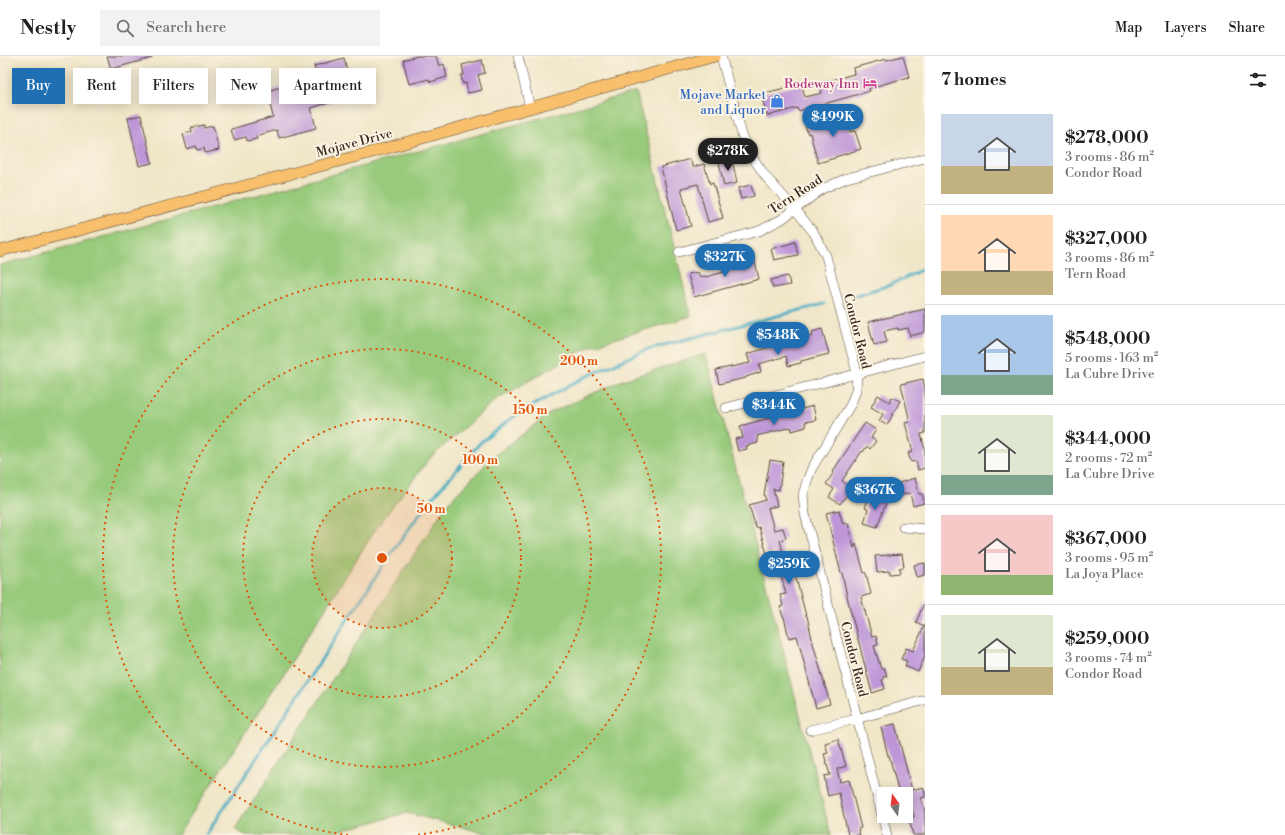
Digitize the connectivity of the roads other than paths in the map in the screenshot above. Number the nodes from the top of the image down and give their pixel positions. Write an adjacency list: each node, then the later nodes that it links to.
1 (518, 56): 4 (street)
2 (715, 56): 4 (main road, Mojave Drive)
3 (721, 56): 6 (street, Condor Road)
4 (530, 108): 7 (main road, Mojave Drive)
5 (925, 158): 6 (street, Tern Road)
6 (795, 209): 8 (street, Tern Road); 10 (street, Condor Road)
7 (0, 251)
8 (679, 252)
9 (925, 356): 10 (street)
10 (857, 373): 11 (street); 15 (street, Condor Road)
11 (726, 408)
12 (903, 527): 13 (street)
13 (925, 529)
14 (925, 700): 15 (street)
15 (856, 719): 16 (street); 17 (street, Condor Road)
16 (810, 730)
17 (887, 835)

